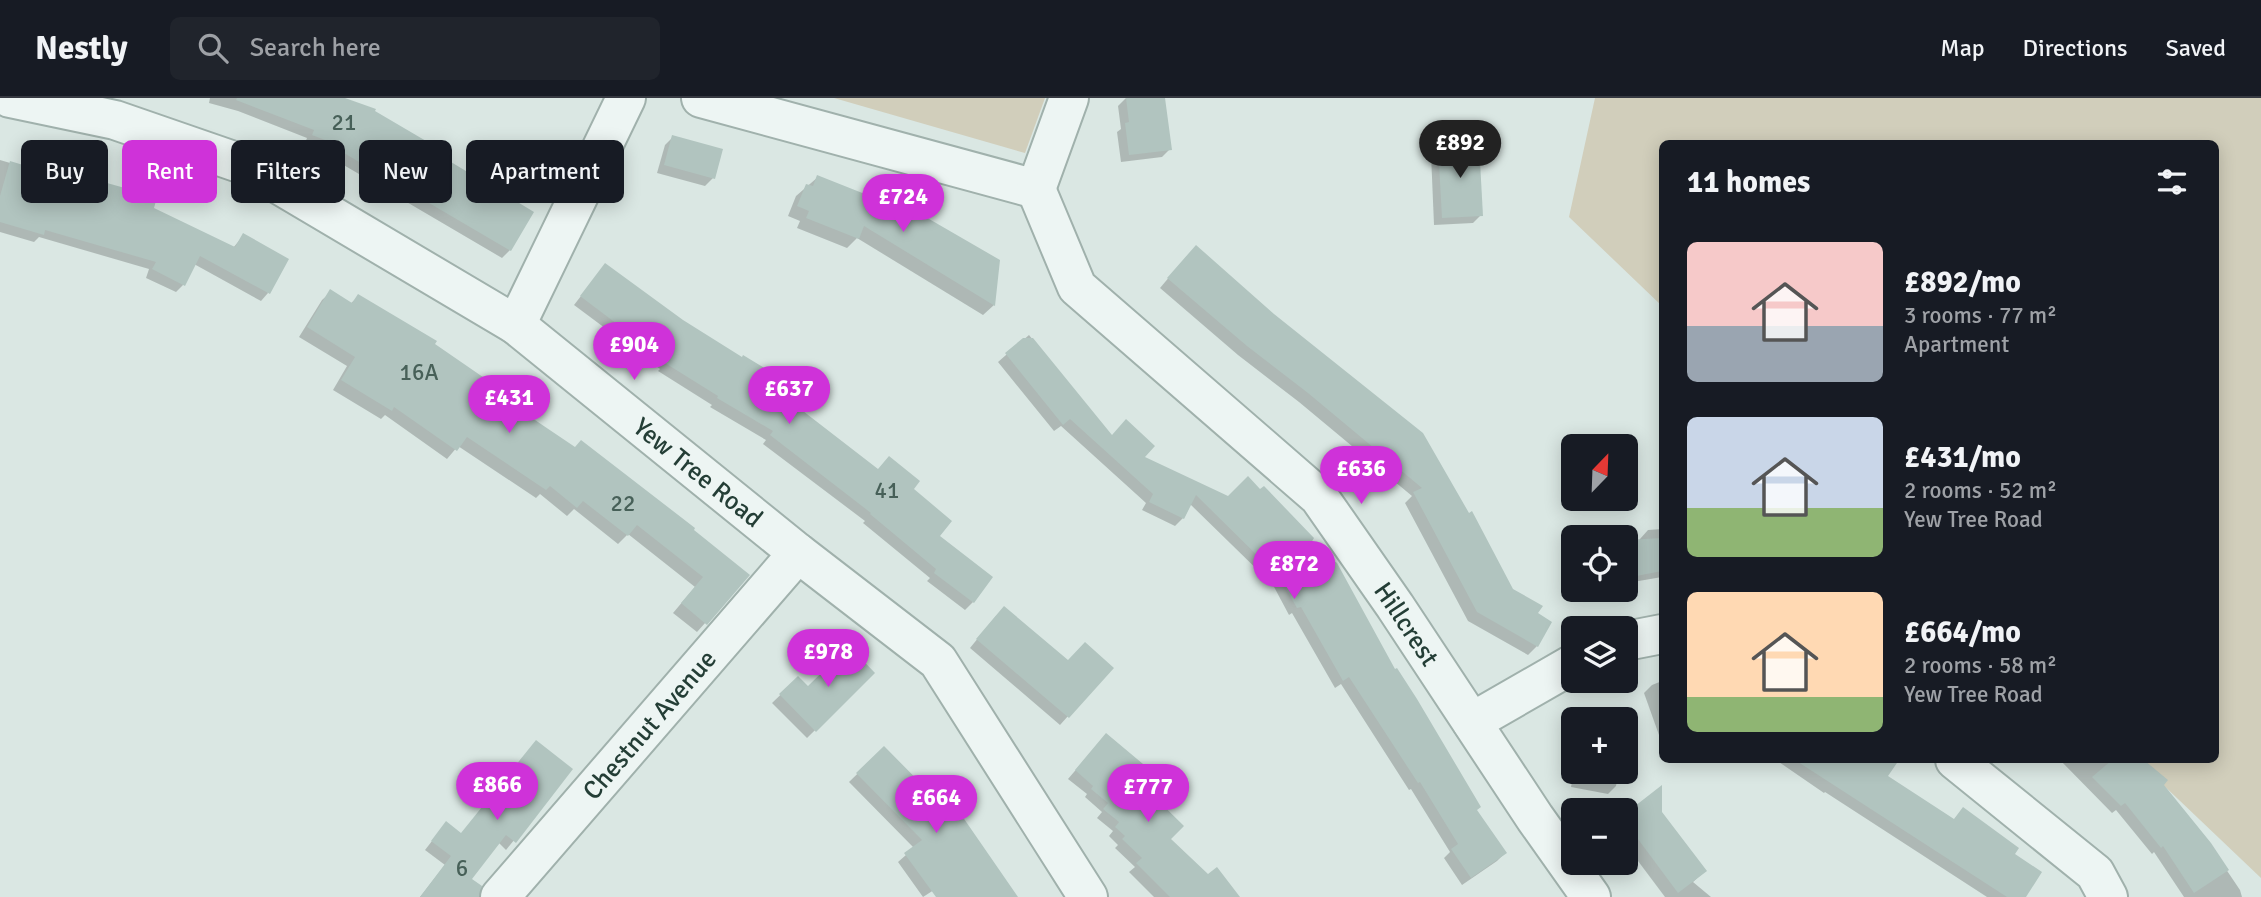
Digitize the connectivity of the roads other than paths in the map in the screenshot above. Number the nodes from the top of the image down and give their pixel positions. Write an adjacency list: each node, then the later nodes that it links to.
1 (10, 98): 6 (street, Yew Tree Road)
2 (626, 98): 6 (street)
3 (701, 98): 5 (street)
4 (1069, 98): 5 (street)
5 (1036, 189): 11 (street, Hillcrest)
6 (516, 325): 7 (street, Yew Tree Road)
7 (798, 553): 13 (street, Chestnut Avenue); 14 (street, Yew Tree Road)
8 (1659, 636): 9 (street)
9 (1638, 639)
10 (1561, 671): 11 (street)
11 (1472, 722): 15 (street, Hillcrest)
12 (1959, 763): 16 (street)
13 (499, 897)
14 (1088, 897)
15 (1591, 897)
16 (2108, 897)

